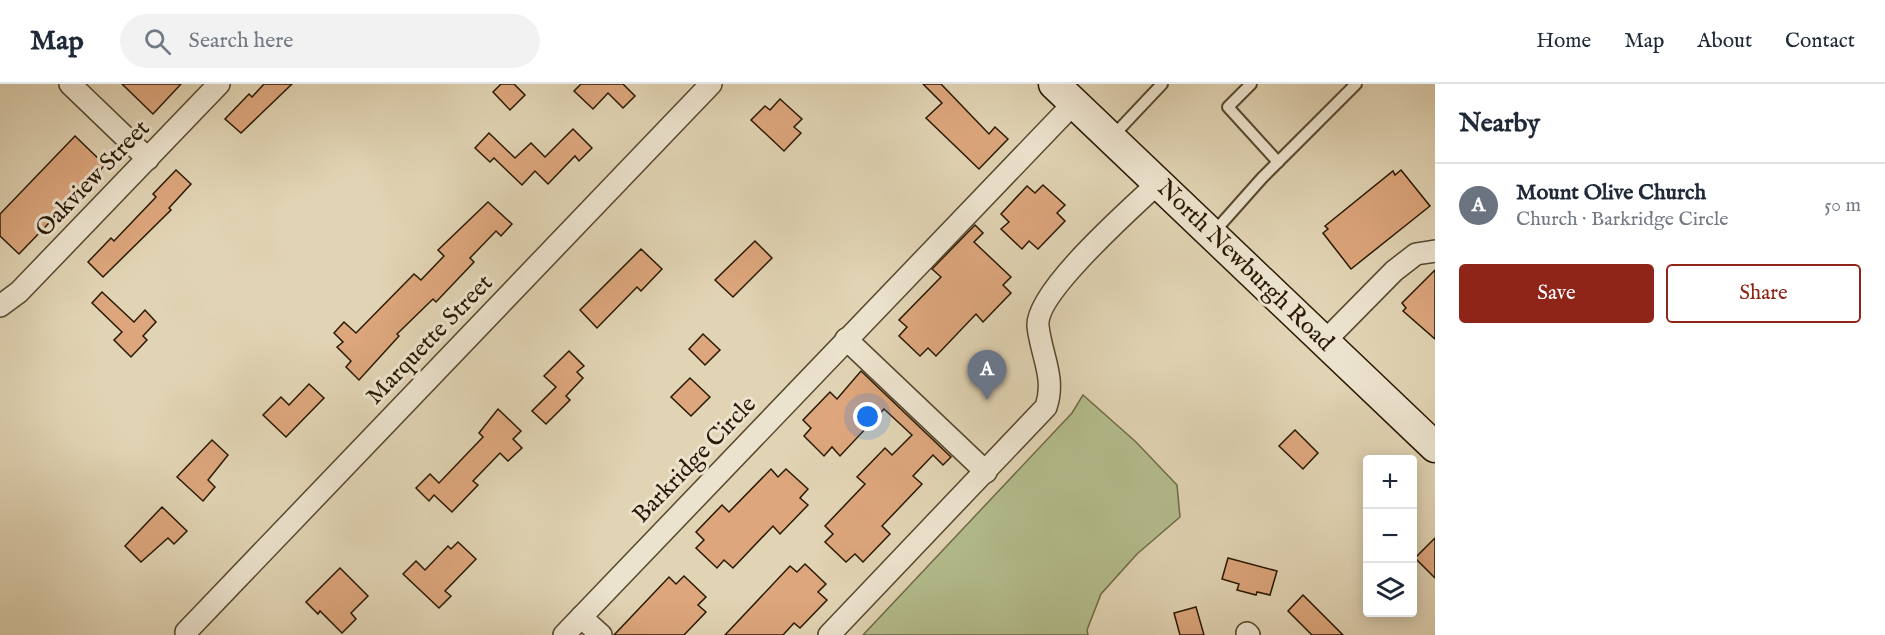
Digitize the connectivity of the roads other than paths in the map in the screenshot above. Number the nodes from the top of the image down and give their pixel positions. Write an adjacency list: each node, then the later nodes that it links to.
1 (70, 84): 9 (street)
2 (219, 84): 9 (street, Oakview Street)
3 (711, 84): 20 (street, Marquette Street)
4 (1162, 84): 8 (lane)
5 (1251, 84): 10 (lane)
6 (1356, 84): 10 (lane)
7 (1064, 94): 8 (main road, North Newburgh Road); 15 (street, Barkridge Circle)
8 (1111, 138): 11 (main road, North Newburgh Road)
9 (148, 159): 14 (street, Oakview Street)
10 (1278, 162): 12 (lane)
11 (1158, 183): 12 (main road, North Newburgh Road); 18 (street)
12 (1211, 234): 16 (main road, North Newburgh Road)
13 (1435, 251): 16 (street)
14 (0, 306)
15 (846, 339): 18 (street); 19 (street, Barkridge Circle)
16 (1324, 342): 17 (main road, North Newburgh Road)
17 (1435, 447)
18 (986, 472): 23 (street)
19 (581, 617): 21 (street, Barkridge Circle); 22 (street)
20 (186, 632)
21 (564, 635)
22 (601, 635)
23 (829, 635)

